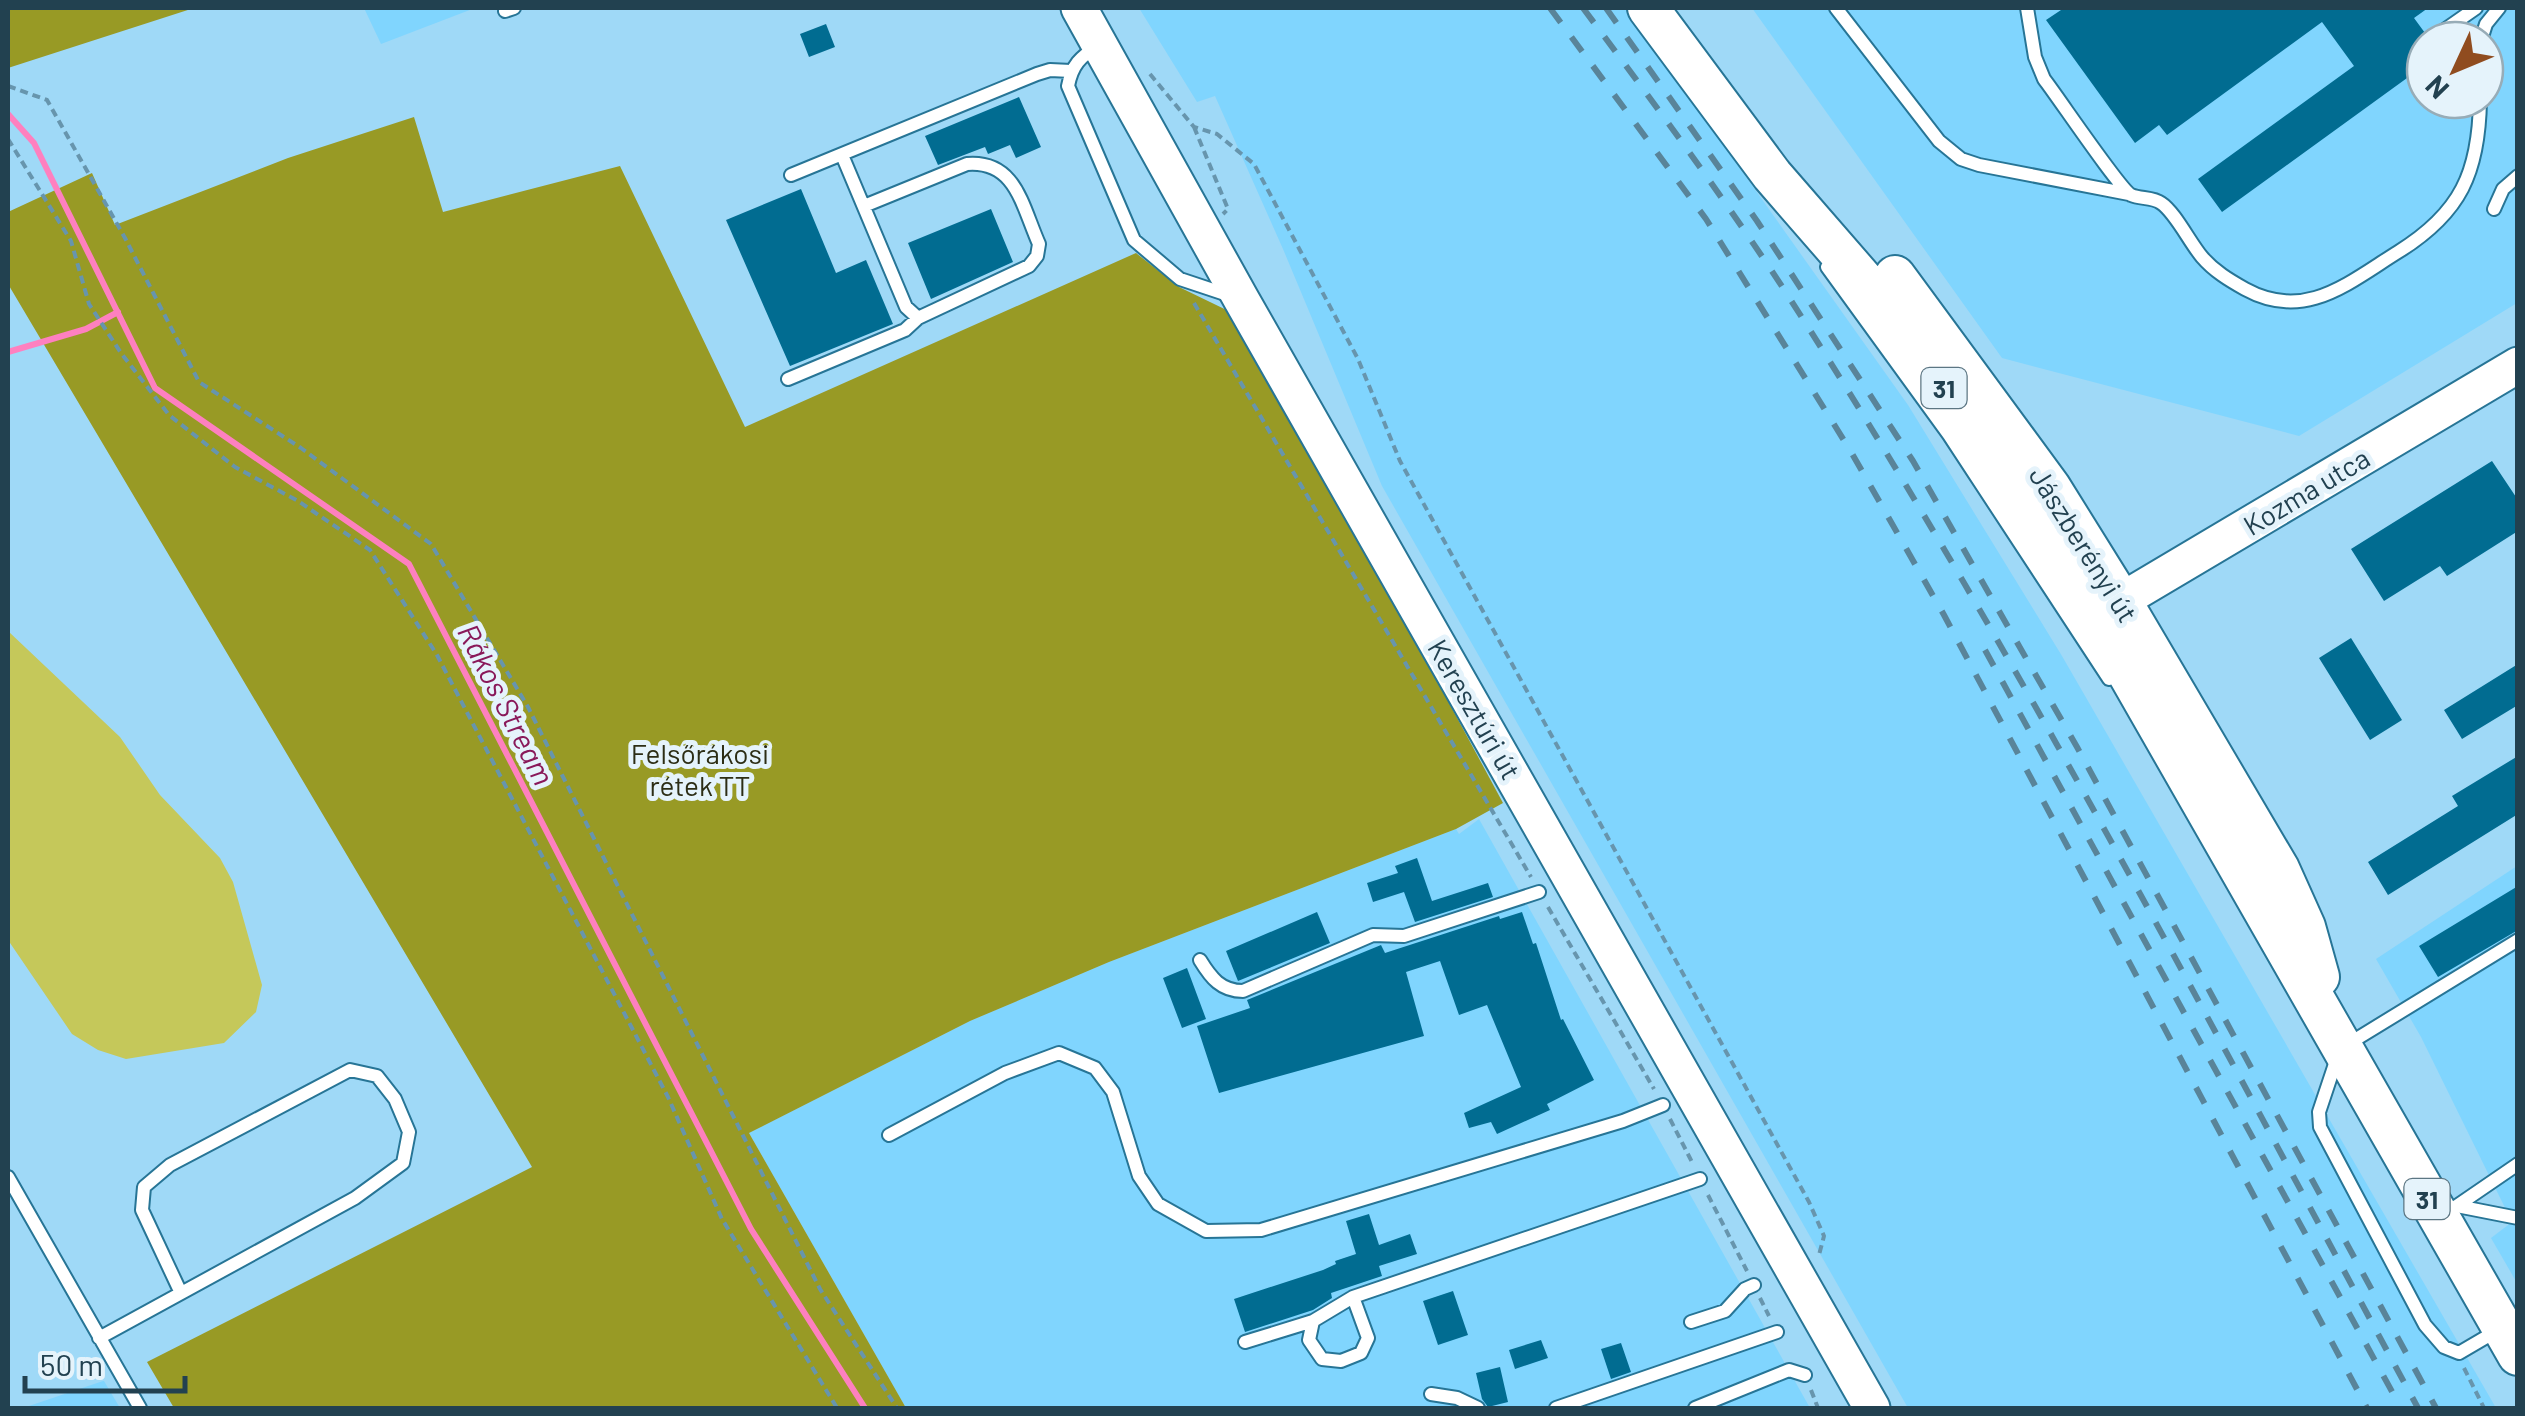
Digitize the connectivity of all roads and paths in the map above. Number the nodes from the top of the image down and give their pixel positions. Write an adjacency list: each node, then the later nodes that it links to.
1 (1079, 8): 5 (main road, Keresztúri út)
2 (1648, 8): 9 (main road, Jászberényi út / 31)
3 (1836, 8): 17 (lane)
4 (2027, 8): 17 (lane)
5 (1100, 45): 7 (lane); 20 (main road, Keresztúri út)
6 (1144, 67): 11 (path)
7 (1071, 71): 13 (lane); 23 (lane)
8 (8, 86): 60 (path)
9 (1725, 113): 14 (main road, Jászberényi út / 31); 28 (main road, Jászberényi út / 31)
10 (2479, 120): 17 (lane)
11 (1194, 127): 20 (path); 46 (path)
12 (8, 139): 59 (path)
13 (842, 154): 15 (lane); 18 (lane)
14 (1772, 175): 21 (lane, Jászberényi út); 28 (main road, Jászberényi út / 31)
15 (791, 176)
16 (2518, 176): 19 (lane)
17 (2129, 194)
18 (864, 206): 25 (lane); 25 (lane)
19 (2494, 209)
20 (1206, 231): 24 (main road, Keresztúri út)
21 (1810, 244)
22 (1822, 259): 29 (lane, Jászberényi út)
23 (1180, 279): 24 (lane); 32 (path)
24 (1241, 299): 46 (main road, Keresztúri út)
25 (918, 318): 27 (lane)
26 (2518, 366): 28 (main road, Kozma utca)
27 (788, 380)
28 (2108, 609): 31 (main road, Jászberényi út / 31); 35 (main road, Jászberényi út / 31)
29 (2113, 685)
30 (2141, 727): 31 (lane, Jászberényi út)
31 (2195, 788): 35 (main road, Jászberényi út / 31)
32 (1539, 892): 34 (lane); 36 (path)
33 (2518, 940): 35 (lane)
34 (1200, 960)
35 (2339, 1046): 43 (main road, Jászberényi út / 31); 55 (lane)
36 (1663, 1105): 37 (lane); 40 (path)
37 (890, 1135)
38 (2518, 1164): 43 (lane)
39 (8, 1178): 42 (lane)
40 (1700, 1179): 45 (path); 48 (lane)
41 (8, 1207): 42 (lane)
42 (24, 1207): 52 (lane)
43 (2448, 1212): 44 (lane); 53 (main road, Jászberényi út / 31)
44 (2518, 1218)
45 (1754, 1285): 50 (lane); 51 (path)
46 (1802, 1286): 65 (main road, Keresztúri út)
47 (180, 1291): 47 (lane); 52 (lane)
48 (1353, 1297): 49 (lane); 49 (lane)
49 (1313, 1322): 54 (lane)
50 (1691, 1322)
51 (1777, 1332): 62 (lane)
52 (99, 1338): 58 (lane)
53 (2510, 1341): 55 (lane)
54 (1244, 1342)
55 (2459, 1352): 66 (path)
56 (1804, 1375): 63 (lane); 64 (path)
57 (1431, 1394): 61 (lane)
58 (140, 1408)
59 (837, 1408)
60 (896, 1408)
61 (1478, 1408)
62 (1556, 1408)
63 (1695, 1408)
64 (1818, 1408)
65 (1872, 1408)
66 (2484, 1408)

